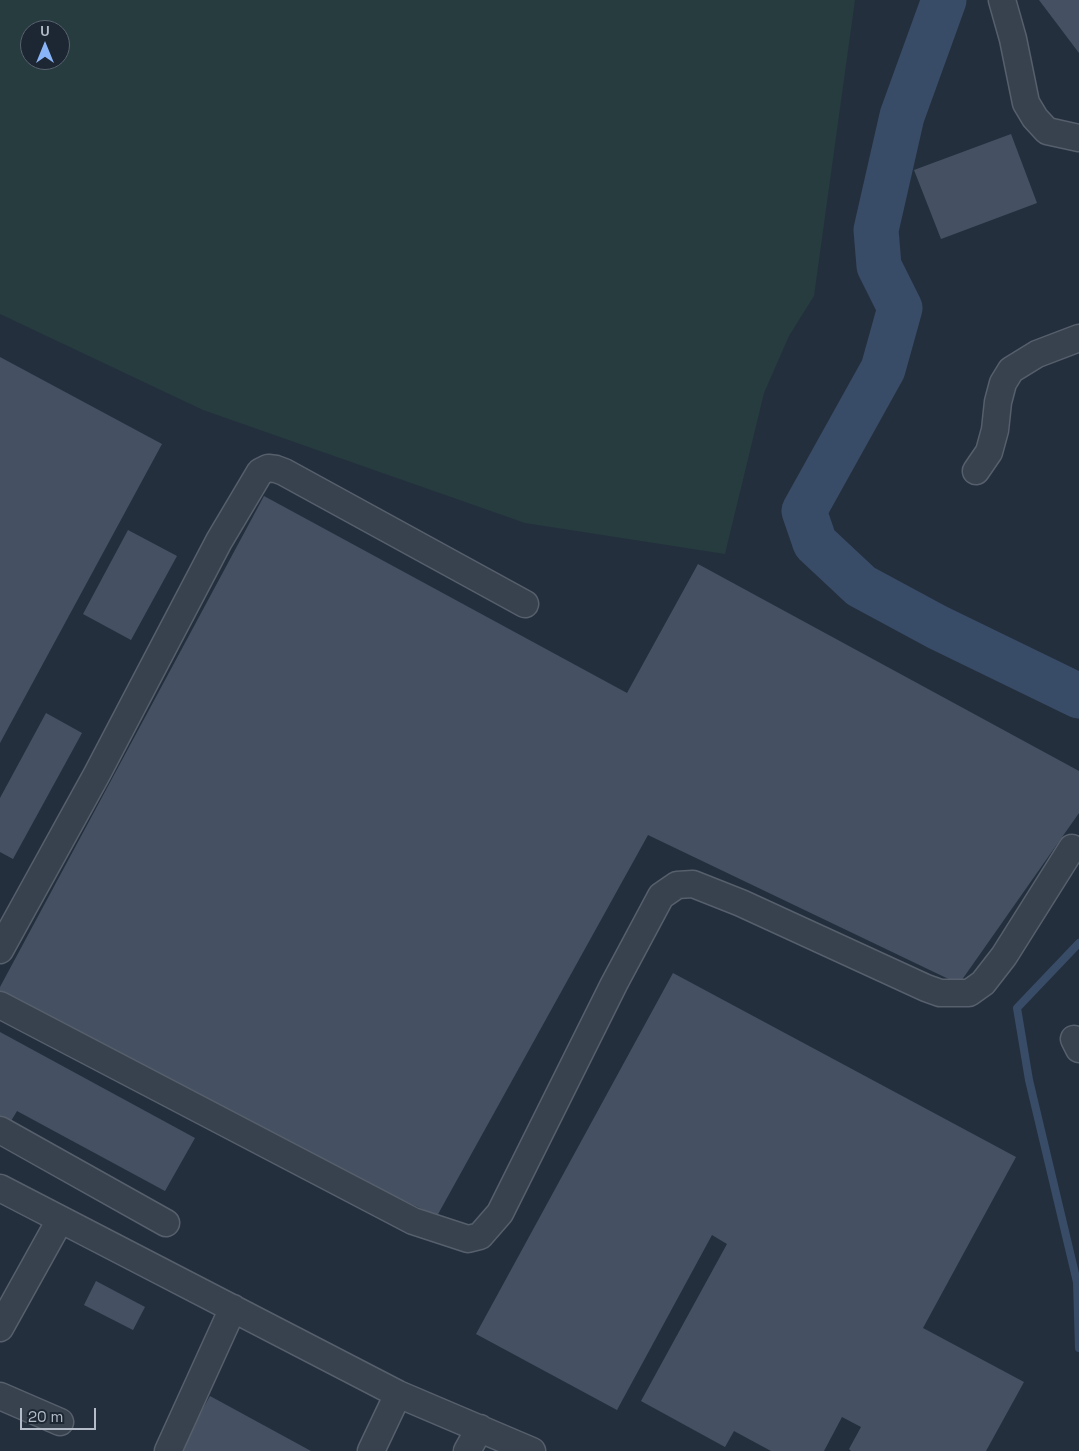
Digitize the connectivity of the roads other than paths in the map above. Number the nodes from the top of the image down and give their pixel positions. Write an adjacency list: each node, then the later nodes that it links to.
1 (1002, 0): 2 (lane)
2 (1079, 138)
3 (1079, 338): 4 (lane)
4 (976, 471)
5 (525, 604): 7 (lane)
6 (1072, 848): 8 (lane)
7 (0, 950)
8 (0, 1005)
9 (0, 1130): 12 (lane)
10 (0, 1188): 11 (lane)
11 (60, 1220): 13 (lane); 14 (lane)
12 (166, 1223)
13 (233, 1308): 15 (lane); 19 (lane)
14 (0, 1328)
15 (398, 1394): 18 (lane); 20 (lane)
16 (0, 1396): 17 (lane)
17 (60, 1422)
18 (480, 1428): 21 (lane); 22 (lane)
19 (168, 1451)
20 (371, 1451)
21 (467, 1451)
22 (532, 1451)

